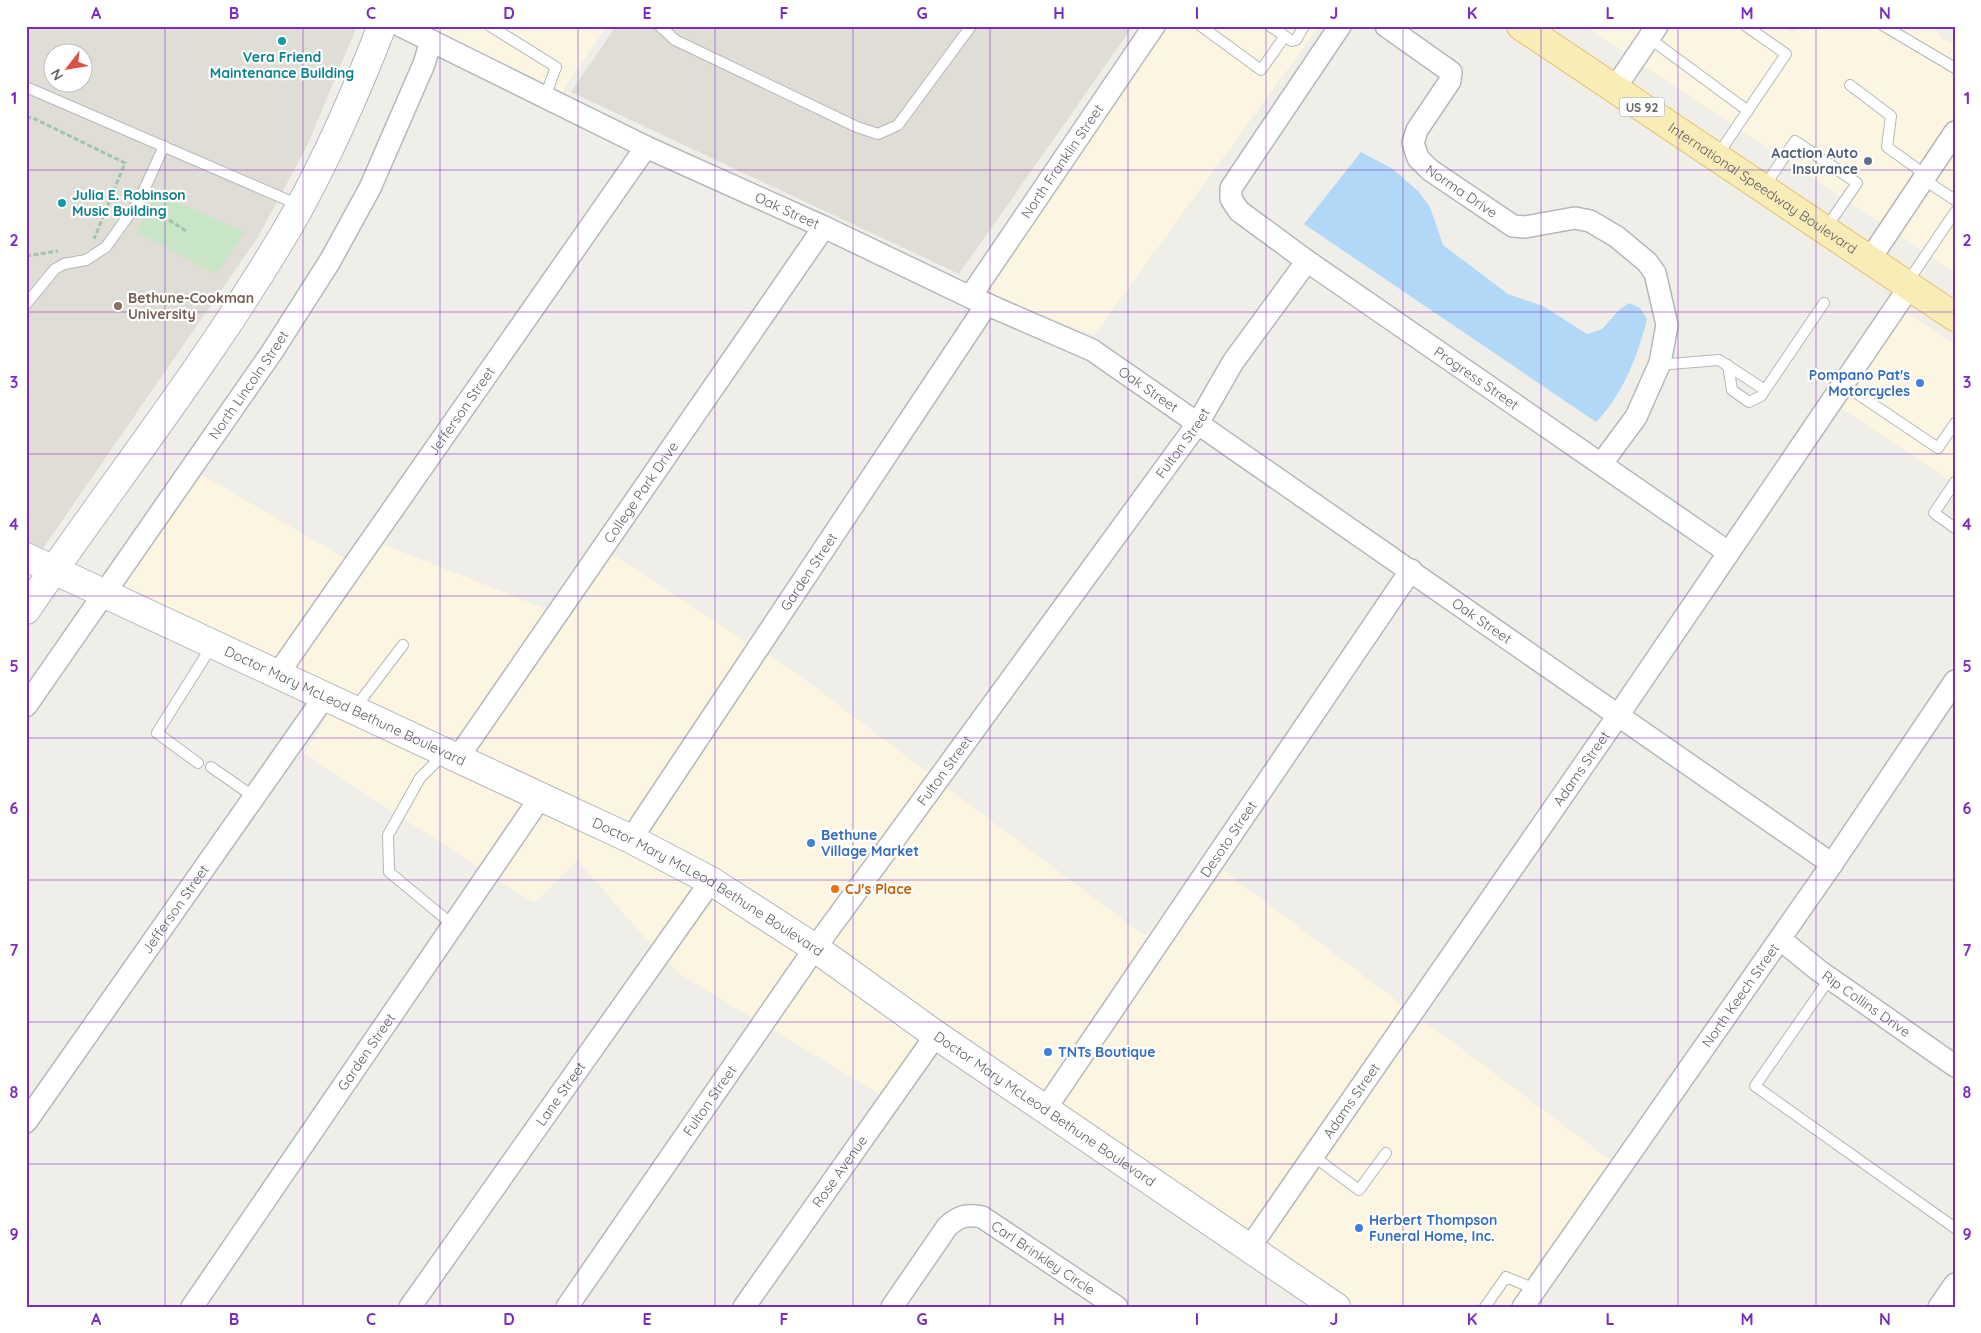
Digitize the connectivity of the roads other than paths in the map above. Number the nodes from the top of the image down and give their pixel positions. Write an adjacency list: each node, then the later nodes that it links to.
1 (382, 26): 31 (street)
2 (401, 26): 17 (street, Oak Street)
3 (490, 26): 22 (lane)
4 (660, 26): 5 (lane)
5 (971, 26)
6 (1154, 26): 38 (street, North Franklin Street)
7 (1201, 26): 16 (lane)
8 (1270, 26): 16 (lane)
9 (1304, 26): 16 (lane)
10 (1340, 26): 36 (street, Progress Street)
11 (1386, 26): 43 (street, Norma Drive)
12 (1521, 26): 21 (main road, International Speedway Boulevard / US 92)
13 (1746, 26): 23 (lane)
14 (1884, 26): 18 (lane)
15 (1653, 32): 21 (street); 23 (lane)
16 (1285, 36)
17 (431, 41): 22 (street, Oak Street); 55 (street, North Lincoln Street)
18 (1955, 68)
19 (1850, 85): 28 (lane)
20 (26, 87): 25 (lane)
21 (1615, 88): 27 (main road, International Speedway Boulevard / US 92)
22 (545, 97): 26 (street, Oak Street)
23 (1748, 111): 27 (lane)
24 (1955, 132): 28 (street)
25 (164, 146): 31 (lane); 40 (lane)
26 (646, 147): 33 (street, Oak Street); 59 (street, Jefferson Street)
27 (1717, 157): 29 (main road, International Speedway Boulevard / US 92)
28 (1925, 177): 30 (lane); 35 (street)
29 (1763, 188): 34 (main road, International Speedway Boulevard / US 92); 34 (lane)
30 (1955, 200)
31 (300, 205): 53 (street)
32 (1955, 212): 37 (lane)
33 (824, 227): 38 (street, Oak Street); 65 (street, College Park Drive)
34 (1825, 229): 35 (main road, International Speedway Boulevard / US 92)
35 (1870, 259): 37 (main road, International Speedway Boulevard / US 92)
36 (1307, 261): 46 (street, Fulton Street); 48 (street, Progress Street)
37 (1908, 285): 41 (main road, International Speedway Boulevard / US 92); 44 (street, Adams Street)
38 (978, 300): 46 (street, Oak Street); 70 (street, Garden Street)
39 (1824, 303): 45 (lane)
40 (26, 304)
41 (1955, 316)
42 (1728, 365): 43 (lane); 45 (lane); 45 (lane)
43 (1658, 366): 48 (street)
44 (1843, 384): 47 (lane); 51 (street, Adams Street)
45 (1765, 390)
46 (1198, 423): 54 (street, Oak Street); 75 (street, Fulton Street)
47 (1955, 423)
48 (1602, 464): 51 (street, Progress Street)
49 (1955, 482): 50 (lane)
50 (1955, 528)
51 (1728, 552): 64 (street, Adams Street)
52 (26, 557): 53 (street, Doctor Mary McLeod Bethune Boulevard)
53 (54, 570): 55 (street, Doctor Mary McLeod Bethune Boulevard); 56 (street)
54 (1411, 570): 64 (street, Oak Street); 79 (street, Desoto Street)
55 (104, 594): 57 (street, Doctor Mary McLeod Bethune Boulevard); 62 (street, North Lincoln Street)
56 (26, 610)
57 (212, 644): 59 (street, Doctor Mary McLeod Bethune Boulevard); 66 (lane)
58 (403, 645): 63 (lane)
59 (277, 674): 61 (street, Doctor Mary McLeod Bethune Boulevard)
60 (1955, 681): 71 (street, North Keech Street)
61 (325, 696): 63 (street, Doctor Mary McLeod Bethune Boulevard); 68 (street, Jefferson Street)
62 (26, 706)
63 (353, 709): 65 (street, Doctor Mary McLeod Bethune Boulevard)
64 (1617, 717): 71 (street, Oak Street); 82 (street, Adams Street)
65 (451, 756): 69 (street, Doctor Mary McLeod Bethune Boulevard); 73 (lane)
66 (198, 763)
67 (211, 767): 68 (lane)
68 (254, 797): 80 (street, Jefferson Street)
69 (540, 798): 70 (street, Doctor Mary McLeod Bethune Boulevard); 73 (street, Garden Street)
70 (632, 839): 72 (street, Doctor Mary McLeod Bethune Boulevard)
71 (1832, 864): 74 (street, North Keech Street)
72 (711, 881): 75 (street, Doctor Mary McLeod Bethune Boulevard); 89 (street, Lane Street)
73 (453, 926): 88 (street, Garden Street)
74 (1780, 939): 76 (street, Rip Collins Drive); 86 (street, North Keech Street)
75 (815, 948): 77 (street, Doctor Mary McLeod Bethune Boulevard); 90 (street, Fulton Street)
76 (1830, 978): 78 (street, Rip Collins Drive); 83 (lane)
77 (936, 1035): 79 (street, Doctor Mary McLeod Bethune Boulevard); 91 (street, Rose Avenue)
78 (1955, 1066)
79 (1046, 1108): 84 (street, Doctor Mary McLeod Bethune Boulevard)
80 (26, 1122)
81 (1386, 1153): 82 (lane)
82 (1313, 1156): 84 (street, Adams Street)
83 (1955, 1228)
84 (1250, 1247): 93 (street, Doctor Mary McLeod Bethune Boulevard)
85 (1955, 1284): 96 (street)
86 (1535, 1289): 94 (lane); 95 (street, North Keech Street)
87 (1108, 1304): 92 (street, Carl Brinkley Circle)
88 (192, 1307)
89 (410, 1307)
90 (567, 1307)
91 (744, 1307)
92 (892, 1307)
93 (1336, 1307)
94 (1485, 1307)
95 (1523, 1307)
96 (1939, 1307)

